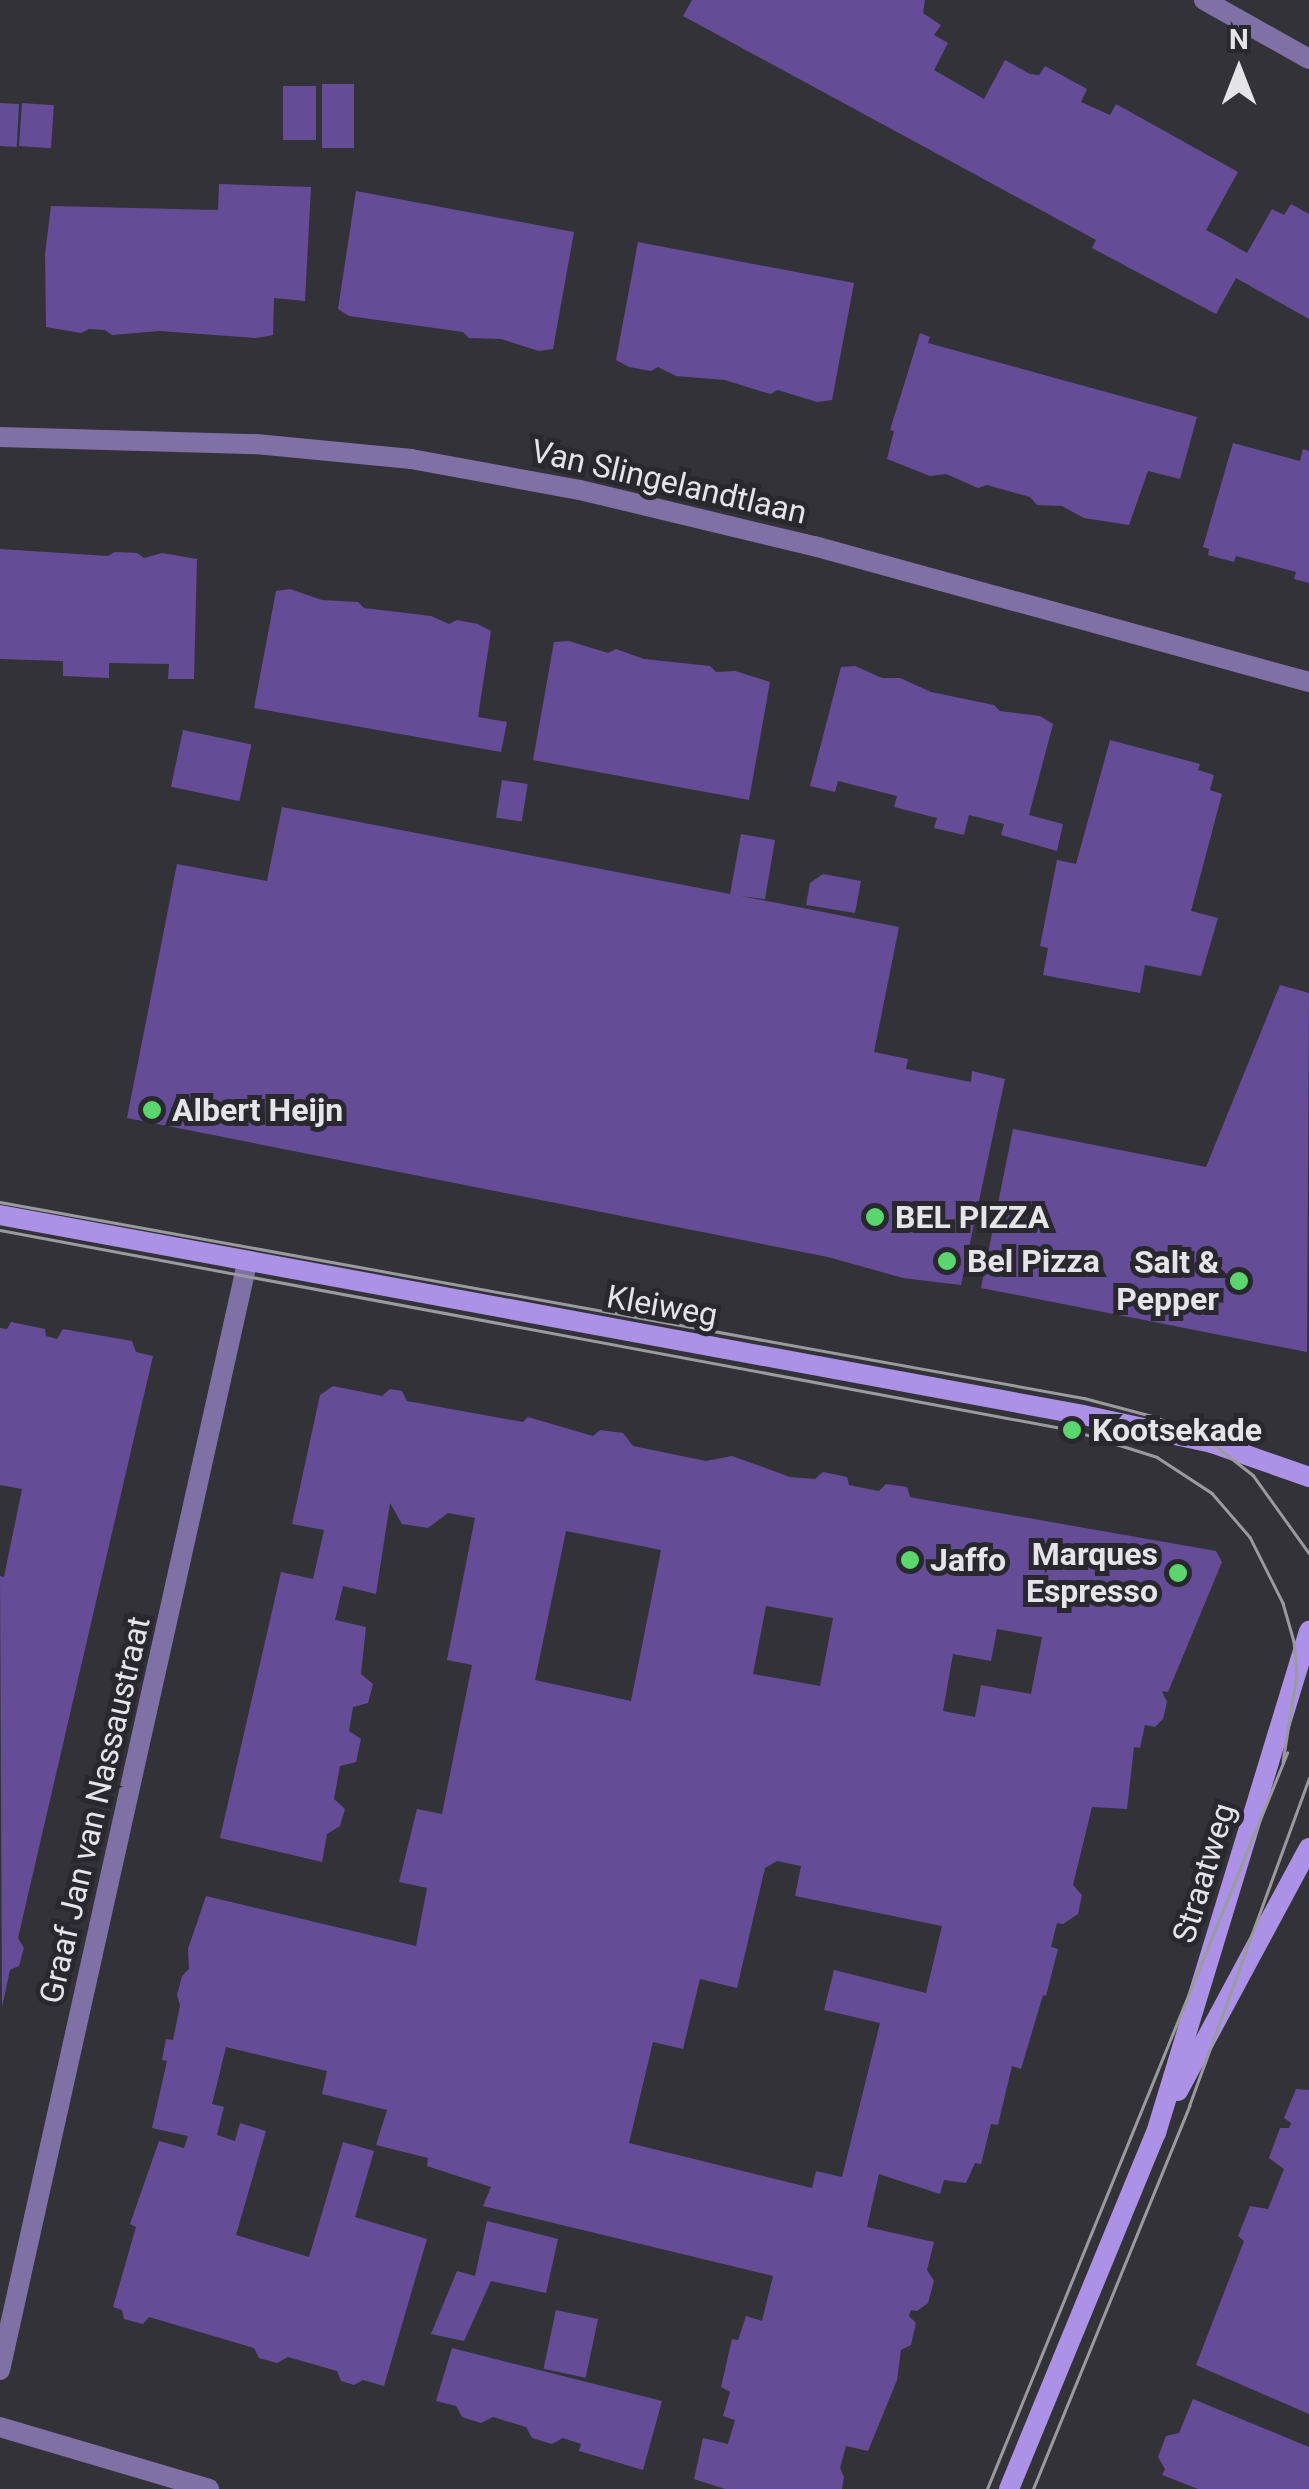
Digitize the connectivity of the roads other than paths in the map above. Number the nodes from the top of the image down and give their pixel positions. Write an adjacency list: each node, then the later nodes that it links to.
1 (1204, 0): 2 (street)
2 (1309, 59)
3 (0, 436): 4 (street, Van Slingelandtlaan)
4 (1309, 682)
5 (0, 1215): 6 (street, Kleiweg)
6 (247, 1263): 7 (street, Kleiweg); 11 (street, Graaf Jan van Nassaustraat)
7 (1309, 1478)
8 (1309, 1631): 10 (street, Straatweg)
9 (1309, 1848): 10 (street, Straatweg)
10 (1156, 2132): 14 (street, Straatweg)
11 (0, 2370)
12 (0, 2427): 13 (street)
13 (209, 2489)
14 (1009, 2489)

